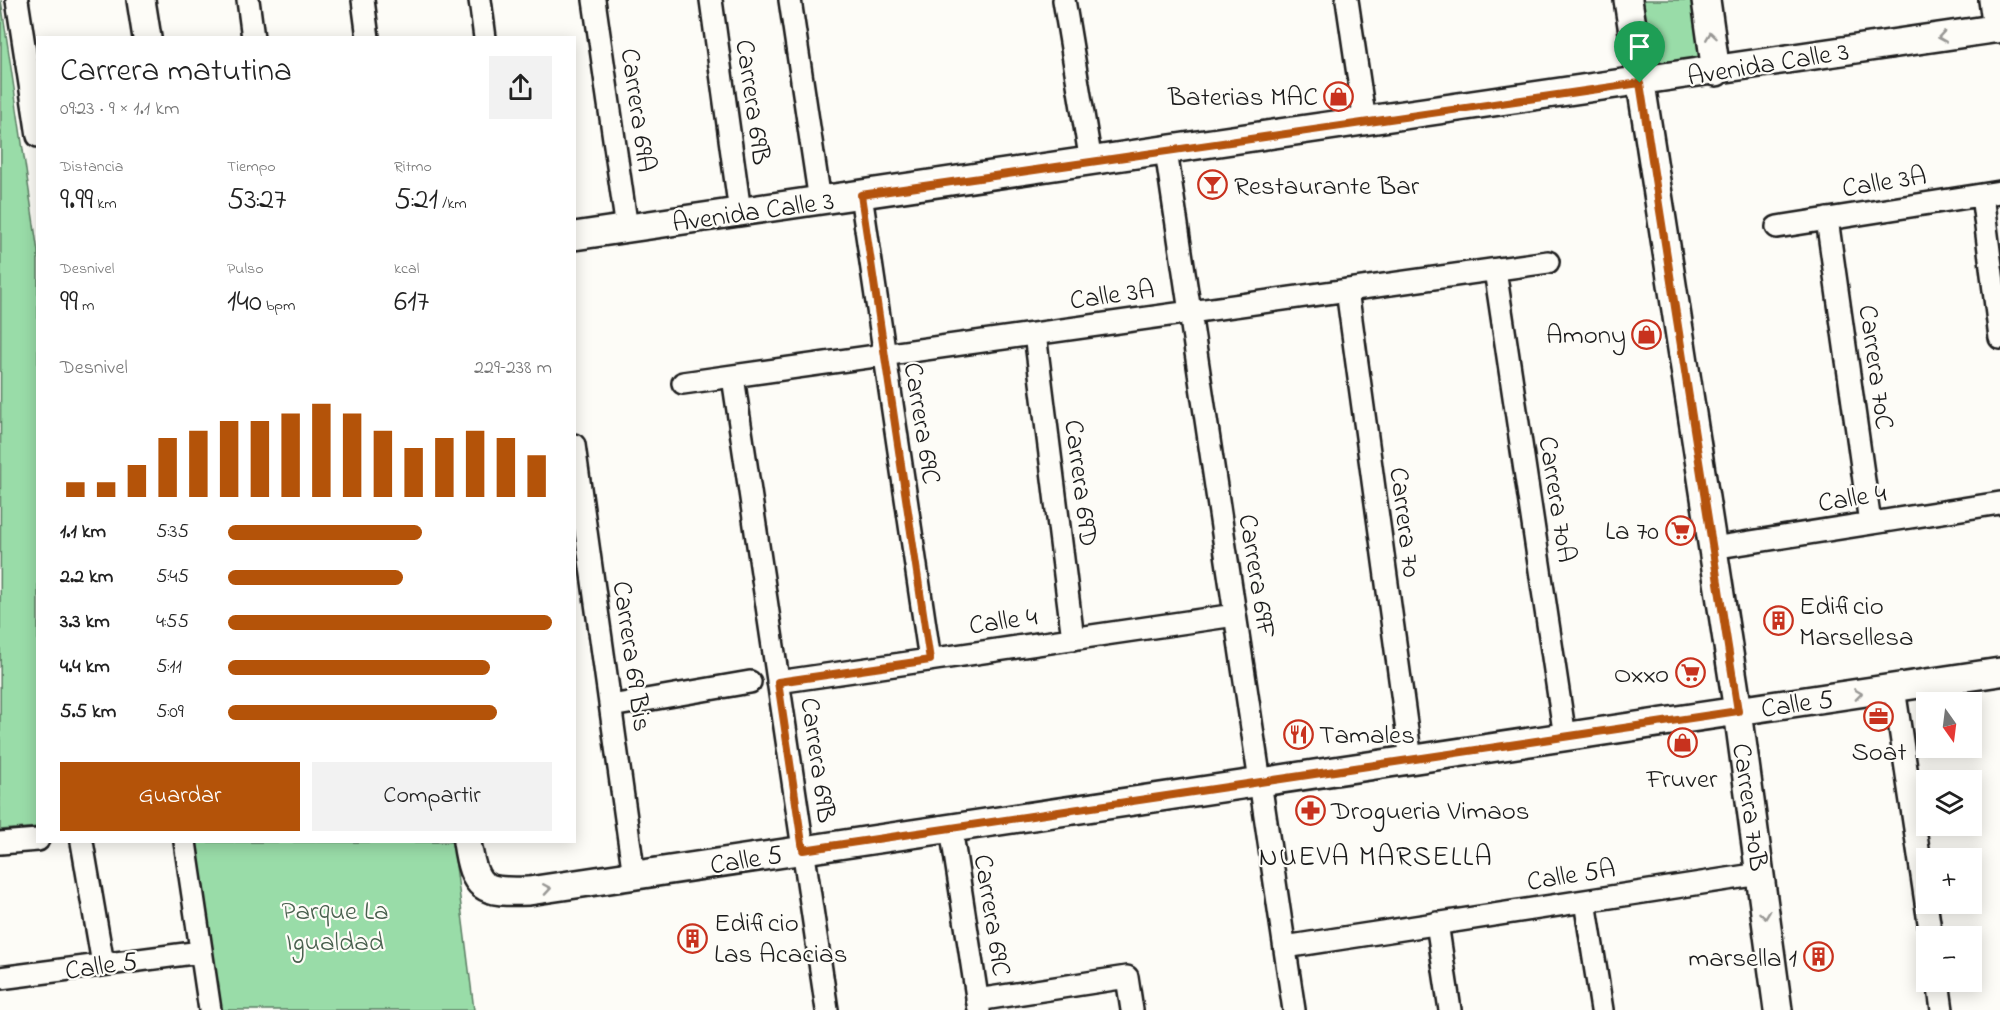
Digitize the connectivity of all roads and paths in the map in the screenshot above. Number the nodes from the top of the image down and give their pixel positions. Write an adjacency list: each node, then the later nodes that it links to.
1 (16, 0): 22 (street)
2 (141, 0): 15 (street)
3 (248, 0): 16 (street)
4 (363, 0): 17 (street)
5 (480, 0): 18 (street)
6 (594, 0): 31 (street, Carrera 69A)
7 (711, 0): 28 (street, Carrera 69B)
8 (790, 0): 27 (street)
9 (1065, 0): 24 (street)
10 (1347, 0): 21 (street)
11 (1628, 0): 20 (street, Carrera 70B)
12 (1706, 0): 19 (street, one-way to 12)
13 (1993, 0): 14 (street)
14 (1998, 28): 19 (street, Avenida Calle 3, one-way to 19)
15 (147, 36)
16 (253, 36)
17 (368, 36)
18 (485, 36)
19 (1716, 72): 20 (street, Avenida Calle 3)
20 (1640, 83): 21 (street, Avenida Calle 3); 45 (street, Carrera 70B)
21 (1365, 122): 23 (street, Avenida Calle 3)
22 (36, 124)
23 (1166, 151): 24 (street, Avenida Calle 3); 36 (street, Carrera 69F)
24 (1091, 162): 26 (street, Avenida Calle 3)
25 (1991, 193): 29 (street, Calle 3A); 38 (street)
26 (861, 195): 27 (street, Avenida Calle 3); 39 (street, Carrera 69C)
27 (820, 201): 28 (street, Avenida Calle 3)
28 (740, 212): 31 (street, Avenida Calle 3)
29 (1827, 219): 30 (street, Calle 3A); 44 (street, Carrera 70C)
30 (1777, 227)
31 (627, 229): 32 (street, Avenida Calle 3)
32 (576, 236)
33 (1548, 262): 34 (street, Calle 3A)
34 (1495, 270): 35 (street, Calle 3A); 55 (street, Carrera 70A)
35 (1347, 290): 36 (street, Calle 3A); 56 (street, Carrera 70)
36 (1190, 312): 37 (street, Calle 3A); 46 (street, Carrera 69F)
37 (1035, 334): 39 (street, Calle 3A); 47 (street, Carrera 69D)
38 (2000, 338)
39 (884, 355): 40 (street, Calle 3A); 48 (street, Carrera 69C)
40 (733, 377): 41 (street, Calle 3A); 51 (street, Carrera 69B)
41 (683, 383)
42 (576, 460): 53 (street, Carrera 69 Bis)
43 (2000, 503): 44 (street, Calle 4)
44 (1870, 523): 45 (street, Calle 4)
45 (1712, 548): 54 (street, Carrera 70B)
46 (1235, 615): 47 (street, Calle 4); 57 (street, Carrera 69F)
47 (1073, 639): 48 (street, Calle 4)
48 (930, 660): 51 (street, Calle 4)
49 (2000, 672): 52 (street, Calle 5)
50 (750, 682): 53 (street)
51 (778, 682): 64 (street, Carrera 69B)
52 (1894, 688): 54 (street, Calle 5, one-way to 52); 69 (street)
53 (610, 706): 66 (street, Carrera 69 Bis)
54 (1738, 711): 55 (street, Calle 5); 65 (street, Carrera 70B)
55 (1565, 737): 56 (street, Calle 5)
56 (1411, 760): 57 (street, Calle 5)
57 (1260, 782): 58 (street, Calle 5); 70 (street, Carrera 69F)
58 (951, 828): 64 (street, Calle 5); 75 (street, Carrera 69C)
59 (36, 840): 60 (street)
60 (0, 843)
61 (82, 843): 72 (street)
62 (184, 843): 71 (street)
63 (467, 843): 66 (street, Calle 5, one-way to 66)
64 (803, 850): 66 (street, Calle 5); 77 (street, Carrera 69B)
65 (1760, 874): 67 (street, Calle 5A); 82 (street, Carrera 70B, one-way to 82)
66 (634, 876)
67 (1585, 901): 68 (street, Calle 5A); 81 (street)
68 (1437, 923): 70 (street, Calle 5A); 80 (street)
69 (1930, 926)
70 (1285, 947): 79 (street, Carrera 69F)
71 (201, 952): 72 (street, Calle 5); 76 (street)
72 (103, 964): 73 (street, Calle 5)
73 (0, 978)
74 (1940, 992): 83 (street)
75 (978, 1005): 78 (street)
76 (210, 1010)
77 (827, 1010)
78 (1132, 1010)
79 (1294, 1010)
80 (1450, 1010)
81 (1602, 1010)
82 (1778, 1010)
83 (1942, 1010)

